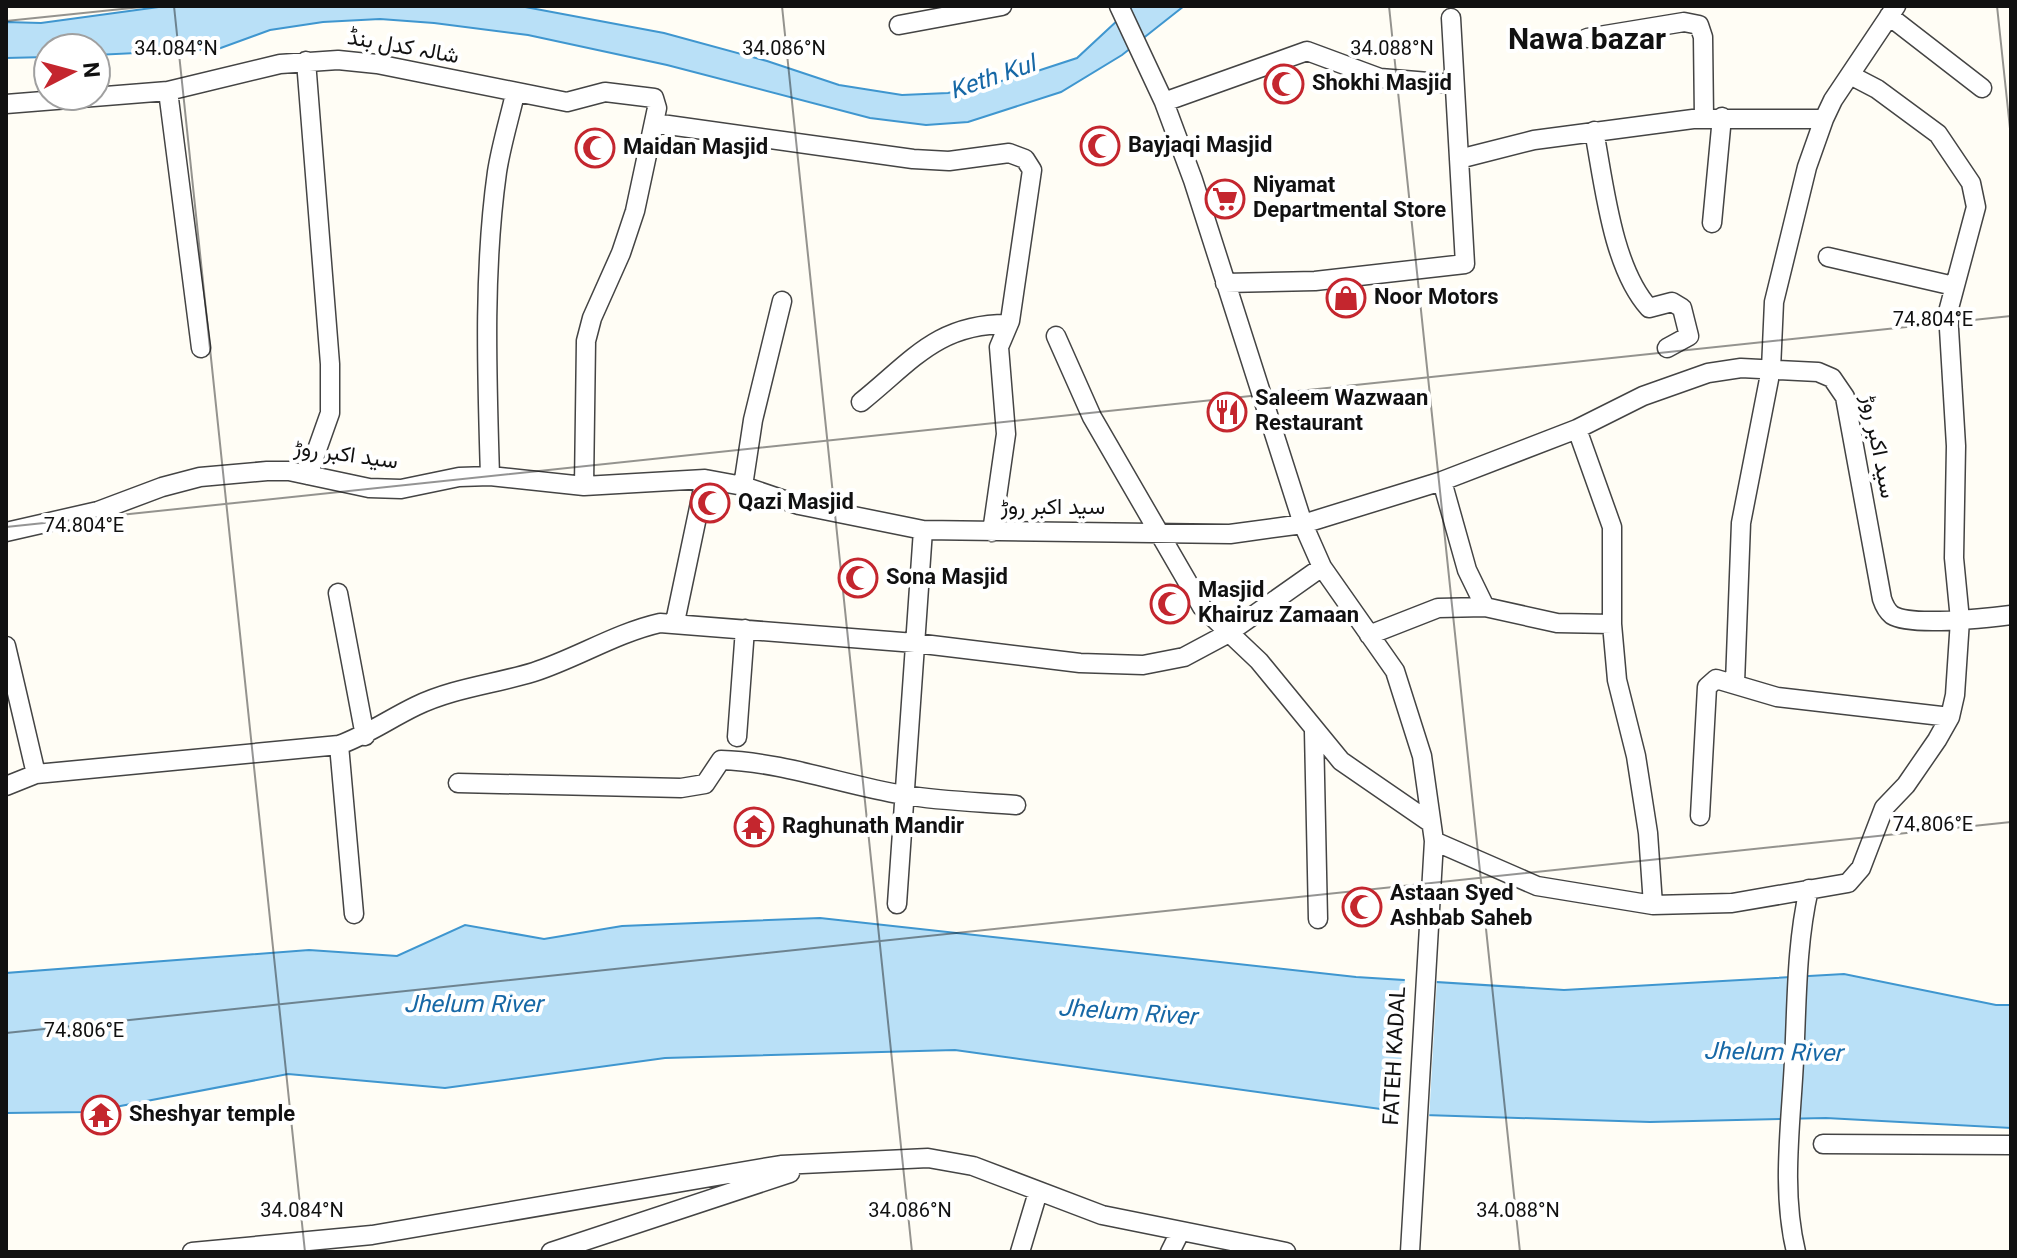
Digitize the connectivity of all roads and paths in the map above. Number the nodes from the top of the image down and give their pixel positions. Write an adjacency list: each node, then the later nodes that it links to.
1 (1002, 6): 5 (street)
2 (1119, 6): 13 (street, FATEH KADAL)
3 (1892, 11): 8 (street); 10 (street)
4 (1451, 18): 9 (street)
5 (899, 25)
6 (1587, 38): 15 (street)
7 (306, 61): 11 (street, شالہ کدل بنڈ); 12 (street, شالہ کدل بنڈ); 32 (street)
8 (1852, 76): 16 (street); 23 (street)
9 (1453, 84): 13 (street); 19 (street)
10 (1982, 88)
11 (168, 91): 14 (street, شالہ کدل بنڈ); 27 (street)
12 (515, 94): 17 (street, شالہ کدل بنڈ); 33 (street)
13 (1164, 102): 22 (street, FATEH KADAL)
14 (6, 104)
15 (1713, 117): 16 (street); 18 (street); 20 (street)
16 (1824, 119): 29 (street)
17 (652, 130): 25 (street); 36 (street)
18 (1594, 131): 19 (street); 28 (street)
19 (1459, 159): 22 (street)
20 (1712, 223)
21 (1828, 257): 23 (street)
22 (1225, 283): 38 (street, FATEH KADAL)
23 (1954, 286): 47 (street)
24 (782, 301): 37 (street)
25 (1007, 324): 30 (street); 41 (street)
26 (1056, 336): 42 (street)
27 (201, 348)
28 (1667, 348)
29 (1771, 369): 31 (street, سید اکبر روڑ); 47 (street, سید اکبر روڑ); 55 (street)
30 (861, 402)
31 (1577, 429): 35 (street, سید اکبر روڑ); 49 (street)
32 (308, 475): 33 (street, سید اکبر روڑ); 40 (street, سید اکبر روڑ)
33 (490, 476): 36 (street, سید اکبر روڑ)
34 (705, 479): 36 (street, سید اکبر روڑ); 37 (street, سید اکبر روڑ); 48 (street)
35 (1442, 481): 38 (street, سید اکبر روڑ); 45 (street)
36 (584, 486)
37 (743, 486): 39 (street, سید اکبر روڑ)
38 (1303, 524): 42 (street, سید اکبر روڑ); 43 (street, FATEH KADAL)
39 (923, 530): 41 (street, سید اکبر روڑ); 53 (street)
40 (6, 532)
41 (992, 532): 42 (street, سید اکبر روڑ)
42 (1161, 533): 51 (street)
43 (1322, 567): 51 (street); 52 (street, FATEH KADAL)
44 (338, 593): 58 (street)
45 (1485, 607): 49 (street); 52 (street)
46 (2011, 615): 47 (street)
47 (1960, 620): 56 (street)
48 (675, 622): 50 (street); 58 (street)
49 (1612, 624): 70 (street)
50 (745, 629): 53 (street); 59 (street)
51 (1227, 634): 53 (street); 57 (street)
52 (1369, 635): 67 (street, FATEH KADAL)
53 (915, 643): 64 (street)
54 (6, 646): 61 (street)
55 (1735, 683): 56 (street); 66 (street)
56 (1950, 717): 68 (street)
57 (1314, 731): 67 (street); 72 (street)
58 (365, 736): 60 (street)
59 (737, 737)
60 (339, 745): 61 (street); 71 (street)
61 (36, 774): 63 (street)
62 (458, 783): 64 (street)
63 (6, 786)
64 (905, 795): 65 (street); 69 (street)
65 (1016, 805)
66 (1700, 816)
67 (1432, 832): 70 (street); 83 (street, FATEH KADAL)
68 (1809, 889): 70 (street); 84 (street)
69 (897, 904)
70 (1653, 905)
71 (354, 914)
72 (1318, 919)
73 (1823, 1144): 74 (street)
74 (2011, 1145)
75 (819, 1163): 76 (street); 78 (street); 79 (street)
76 (1038, 1192): 77 (street); 80 (street)
77 (1180, 1232): 81 (street); 82 (street)
78 (192, 1252)
79 (551, 1252)
80 (1020, 1252)
81 (1170, 1252)
82 (1286, 1252)
83 (1410, 1252)
84 (1796, 1252)

